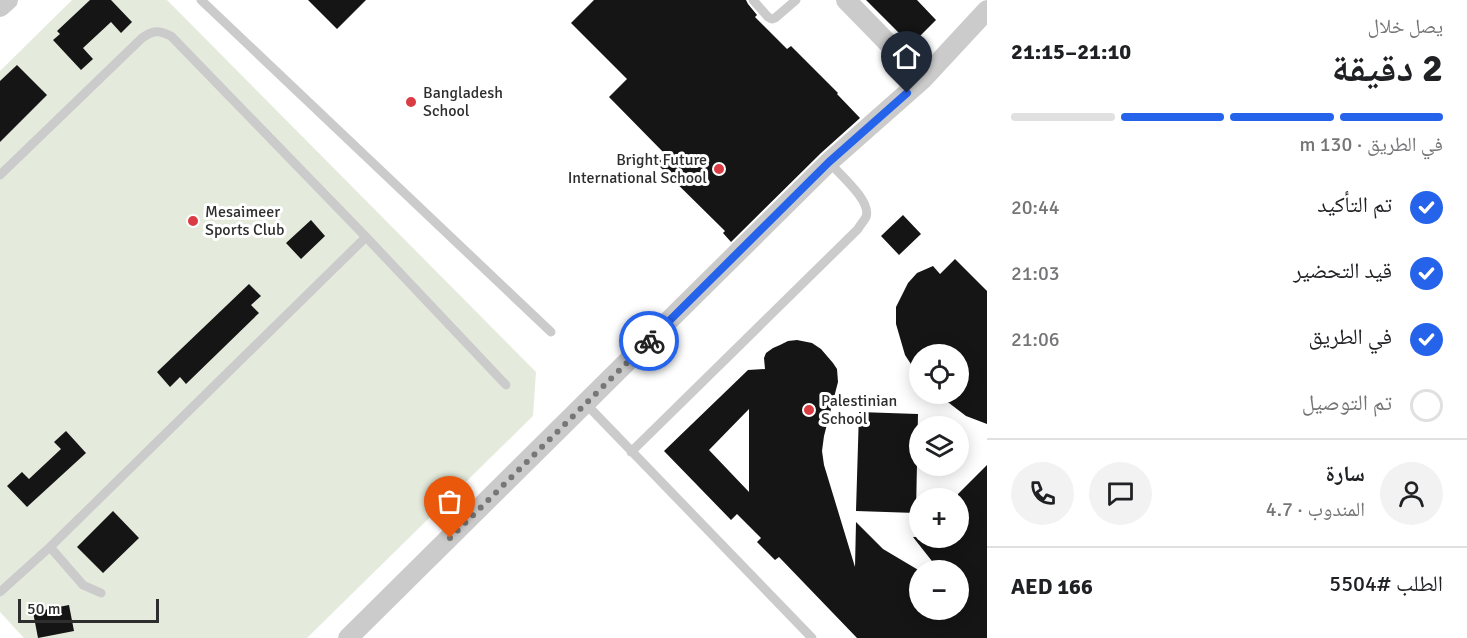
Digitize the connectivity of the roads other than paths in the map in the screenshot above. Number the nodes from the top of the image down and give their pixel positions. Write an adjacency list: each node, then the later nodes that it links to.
1 (8, 0): 6 (street)
2 (201, 0): 12 (lane)
3 (753, 0): 4 (lane)
4 (796, 0)
5 (846, 0): 8 (street)
6 (0, 7)
7 (987, 10): 8 (street)
8 (923, 79): 9 (street)
9 (829, 162): 14 (street); 15 (lane)
10 (0, 175): 11 (lane)
11 (366, 237): 13 (lane); 16 (lane)
12 (550, 332)
13 (506, 385)
14 (586, 404): 15 (lane); 19 (street)
15 (631, 452): 20 (lane)
16 (50, 547): 17 (lane); 18 (lane)
17 (0, 592)
18 (101, 593)
19 (348, 638)
20 (812, 638)

